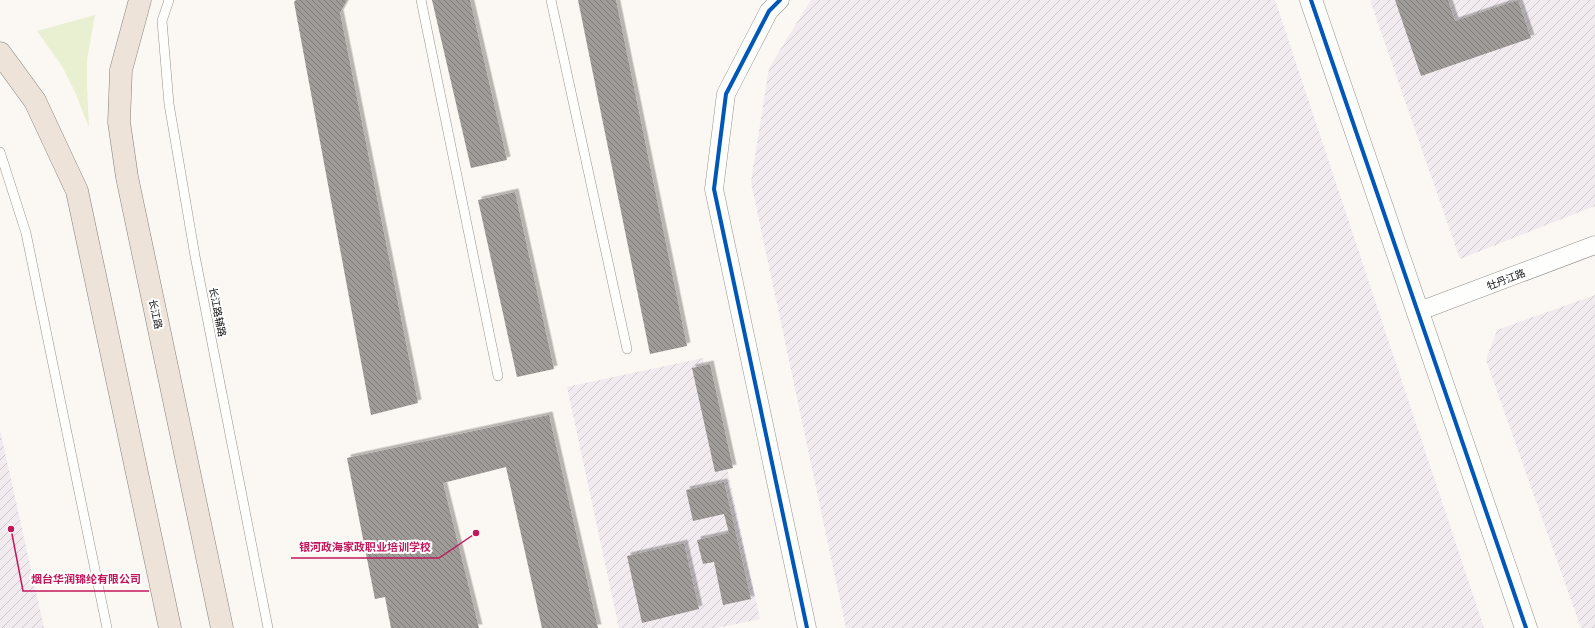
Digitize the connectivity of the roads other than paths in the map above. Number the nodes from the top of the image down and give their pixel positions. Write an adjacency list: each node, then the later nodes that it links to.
1 (140, 0): 15 (main road, 长江路)
2 (169, 0): 16 (lane, 长江路辅路)
3 (421, 0): 12 (lane)
4 (551, 0): 11 (lane)
5 (780, 0): 17 (street)
6 (1311, 0): 10 (street)
7 (0, 53): 14 (main road)
8 (0, 152): 13 (lane)
9 (1595, 245): 10 (street, 牡丹江路)
10 (1417, 312): 18 (street)
11 (627, 349)
12 (498, 376)
13 (107, 628)
14 (170, 628)
15 (222, 628)
16 (268, 628)
17 (807, 628)
18 (1526, 628)

